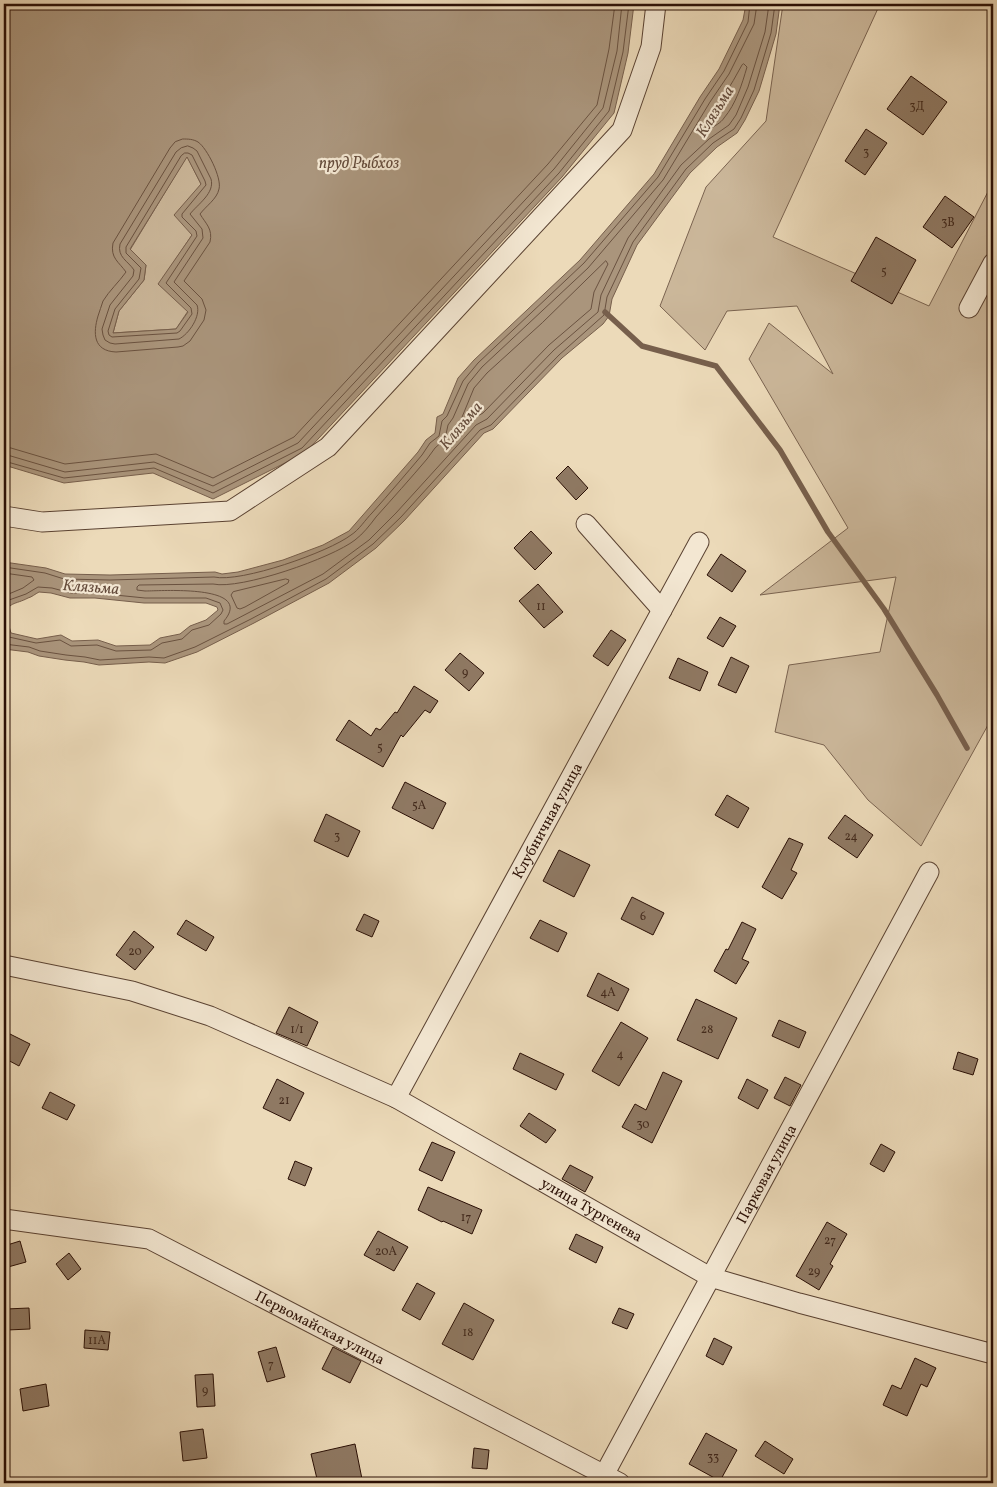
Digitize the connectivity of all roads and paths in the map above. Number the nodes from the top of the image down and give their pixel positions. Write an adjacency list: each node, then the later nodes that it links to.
1 (656, 4): 4 (street)
2 (993, 263): 3 (street)
3 (969, 308)
4 (4, 516)
5 (586, 524): 7 (street)
6 (698, 542): 7 (street, Клубничная улица)
7 (662, 610): 10 (street, Клубничная улица)
8 (929, 872): 12 (street, Парковая улица)
9 (4, 965): 10 (street, улица Тургенева)
10 (396, 1098): 12 (street, улица Тургенева)
11 (4, 1219): 14 (street, Первомайская улица)
12 (710, 1277): 13 (street, улица Тургенева); 14 (street, Парковая улица)
13 (993, 1354)
14 (610, 1481)

